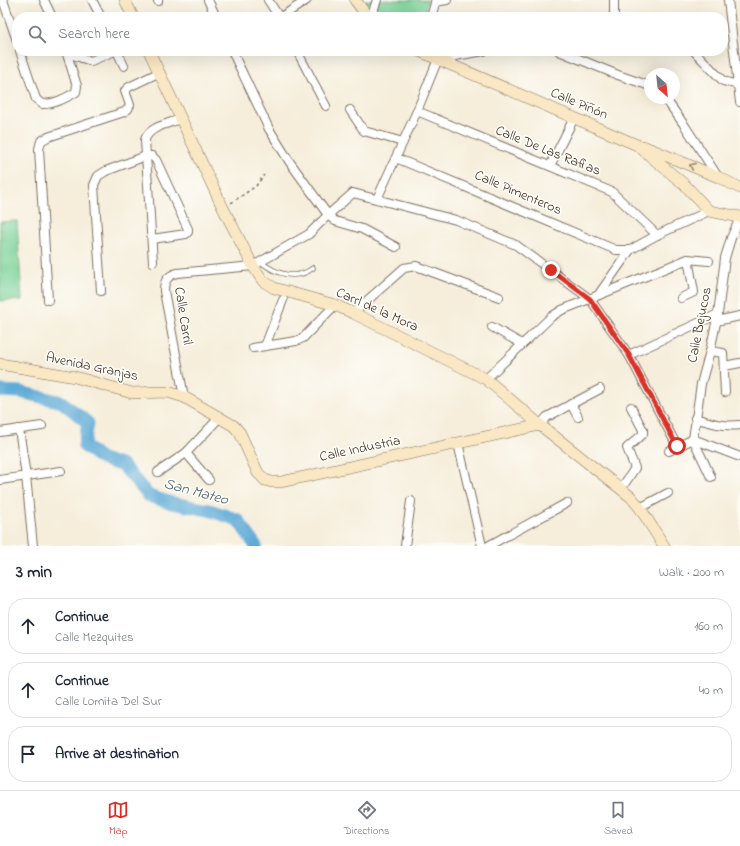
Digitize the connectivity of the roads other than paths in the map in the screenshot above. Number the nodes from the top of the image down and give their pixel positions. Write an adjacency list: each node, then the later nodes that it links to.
1 (3, 0): 24 (street)
2 (44, 0): 14 (street)
3 (92, 0): 15 (street)
4 (125, 0): 16 (street)
5 (208, 0): 17 (street)
6 (268, 0): 18 (street)
7 (307, 0): 19 (street)
8 (355, 0): 20 (street)
9 (377, 0): 21 (street)
10 (447, 0): 12 (street)
11 (614, 0): 23 (street)
12 (436, 1): 22 (street)
13 (726, 2): 37 (street)
14 (50, 12)
15 (98, 12)
16 (131, 12)
17 (214, 12)
18 (276, 12)
19 (288, 12)
20 (364, 12)
21 (373, 12)
22 (433, 12)
23 (614, 12)
24 (12, 26)
25 (22, 56): 26 (street)
26 (68, 56)
27 (78, 56): 28 (street)
28 (104, 56)
29 (119, 56): 39 (street)
30 (150, 56): 40 (street, Carrl de la Mora)
31 (234, 56): 59 (street)
32 (301, 56): 45 (street)
33 (431, 56): 38 (street, Calle Piñón)
34 (455, 56): 38 (street)
35 (571, 56): 41 (street)
36 (699, 56): 42 (street)
37 (737, 56): 42 (street)
38 (438, 59): 47 (street); 48 (street, Calle Piñón)
39 (124, 66)
40 (158, 73): 49 (street, Carrl de la Mora); 75 (street)
41 (644, 84)
42 (738, 85): 43 (street)
43 (740, 102)
44 (669, 104): 55 (street)
45 (326, 106)
46 (350, 110): 50 (street)
47 (417, 111): 50 (street); 54 (street, Calle De Las Rafias)
48 (574, 118): 51 (street, Calle Piñón); 54 (street)
49 (180, 119): 52 (street); 68 (street, Carrl de la Mora)
50 (403, 142): 53 (street)
51 (637, 144): 55 (street, one-way to 51); 58 (street, Calle Piñón)
52 (146, 156): 62 (street); 62 (street); 70 (street)
53 (396, 158): 57 (street); 64 (street, Calle Pimenteros)
54 (550, 166): 61 (street, Calle De Las Rafias)
55 (718, 177): 56 (street)
56 (740, 188)
57 (377, 199): 59 (street); 74 (street)
58 (709, 211): 60 (street); 61 (street)
59 (328, 215): 63 (street); 68 (street)
60 (740, 218): 80 (street, Calle Bejucos)
61 (657, 235): 64 (street)
62 (152, 239): 67 (street)
63 (396, 247)
64 (630, 250): 71 (street)
65 (688, 259): 66 (street); 71 (street); 73 (street)
66 (709, 261)
67 (153, 262)
68 (257, 264): 69 (lane); 77 (street, Carrl de la Mora); 93 (street, Calle Carril)
69 (312, 268)
70 (102, 291)
71 (598, 295): 74 (street)
72 (499, 298): 78 (street)
73 (681, 298)
74 (590, 299): 82 (street); 86 (street)
75 (48, 300)
76 (283, 300): 83 (street)
77 (335, 305): 78 (street, Carrl de la Mora); 83 (street)
78 (353, 313): 90 (street, Carrl de la Mora)
79 (740, 316): 80 (street)
80 (717, 317): 85 (street, Calle Bejucos); 86 (street)
81 (492, 327): 82 (street)
82 (522, 344): 90 (street)
83 (265, 346): 84 (street)
84 (253, 348)
85 (710, 351): 89 (street); 98 (street, Calle Bejucos)
86 (629, 355): 106 (street)
87 (740, 363): 89 (street)
88 (0, 364): 93 (street, Avenida Granjas)
89 (724, 366): 92 (street)
90 (486, 379): 99 (street, Carrl de la Mora)
91 (600, 389): 94 (street)
92 (725, 392)
93 (184, 398): 97 (street, Avenida Granjas)
94 (571, 404): 96 (street); 99 (street)
95 (631, 407): 116 (street)
96 (578, 417)
97 (219, 418): 105 (street, Calle Industria); 108 (street)
98 (695, 418): 100 (street); 104 (street, Calle Bejucos)
99 (540, 425): 105 (street, Calle Industria); 116 (street, Carrl de la Mora)
100 (740, 425)
101 (42, 426): 102 (street)
102 (19, 429): 103 (street); 112 (street)
103 (0, 432)
104 (692, 439): 106 (street); 109 (street); 113 (street)
105 (458, 443): 123 (street)
106 (677, 446): 107 (street)
107 (669, 451)
108 (186, 453): 111 (street); 115 (street)
109 (740, 457)
110 (61, 471): 112 (street)
111 (158, 472)
112 (26, 476): 114 (street); 121 (street)
113 (711, 477)
114 (0, 480)
115 (209, 480)
116 (621, 489): 120 (street, Carrl de la Mora)
117 (668, 493): 120 (street)
118 (411, 501): 122 (street)
119 (567, 503): 124 (street)
120 (640, 508): 125 (street, Carrl de la Mora)
121 (33, 546)
122 (405, 546)
123 (482, 546)
124 (488, 546)
125 (664, 546)

